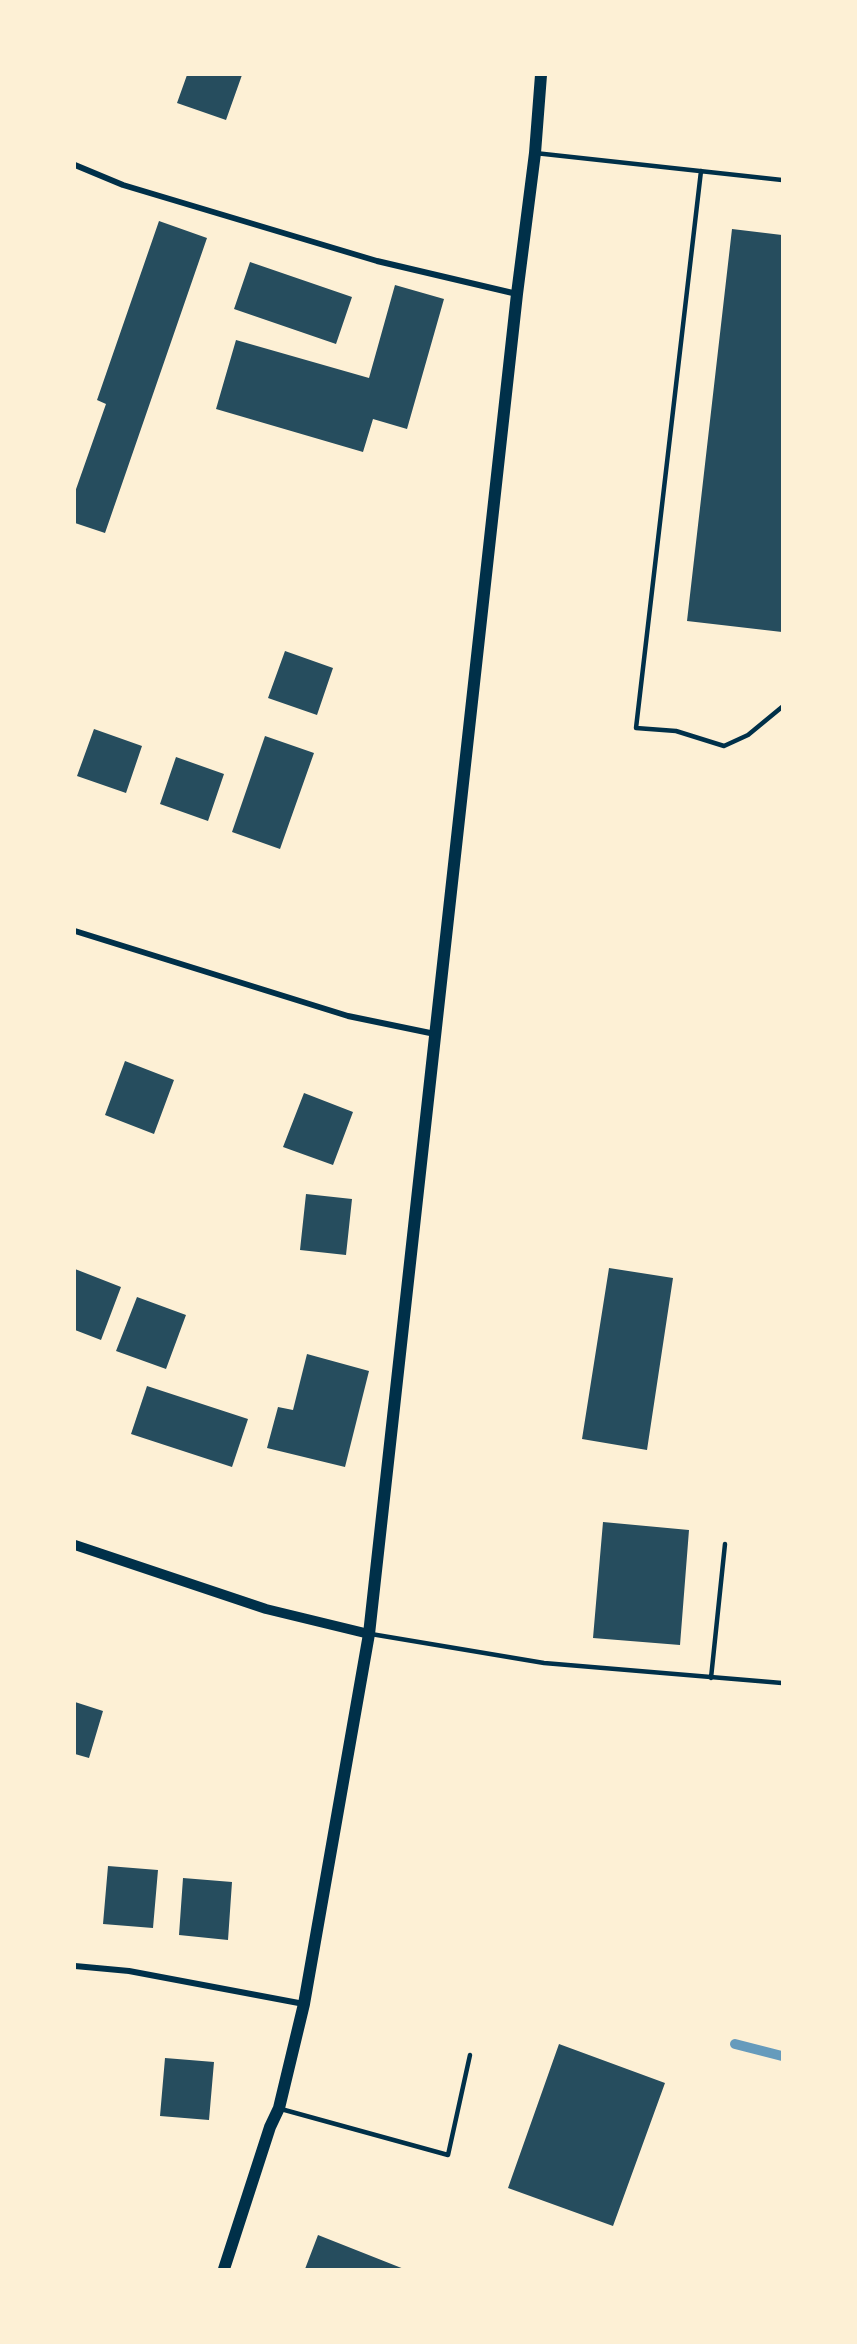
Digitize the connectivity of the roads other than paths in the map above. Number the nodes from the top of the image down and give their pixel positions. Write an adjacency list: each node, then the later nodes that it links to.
1 (541, 75): 2 (main road)
2 (535, 153): 4 (lane); 6 (main road)
3 (75, 165): 6 (street)
4 (701, 171): 5 (lane); 7 (lane)
5 (782, 180)
6 (517, 294): 9 (main road)
7 (782, 708)
8 (75, 931): 9 (street)
9 (435, 1034): 12 (main road)
10 (725, 1544): 13 (lane)
11 (75, 1545): 12 (street)
12 (369, 1634): 13 (lane); 16 (main road)
13 (711, 1678): 14 (lane)
14 (782, 1683)
15 (75, 1966): 16 (street)
16 (304, 2004): 18 (main road)
17 (470, 2055): 18 (lane)
18 (279, 2108): 19 (main road)
19 (224, 2269)

